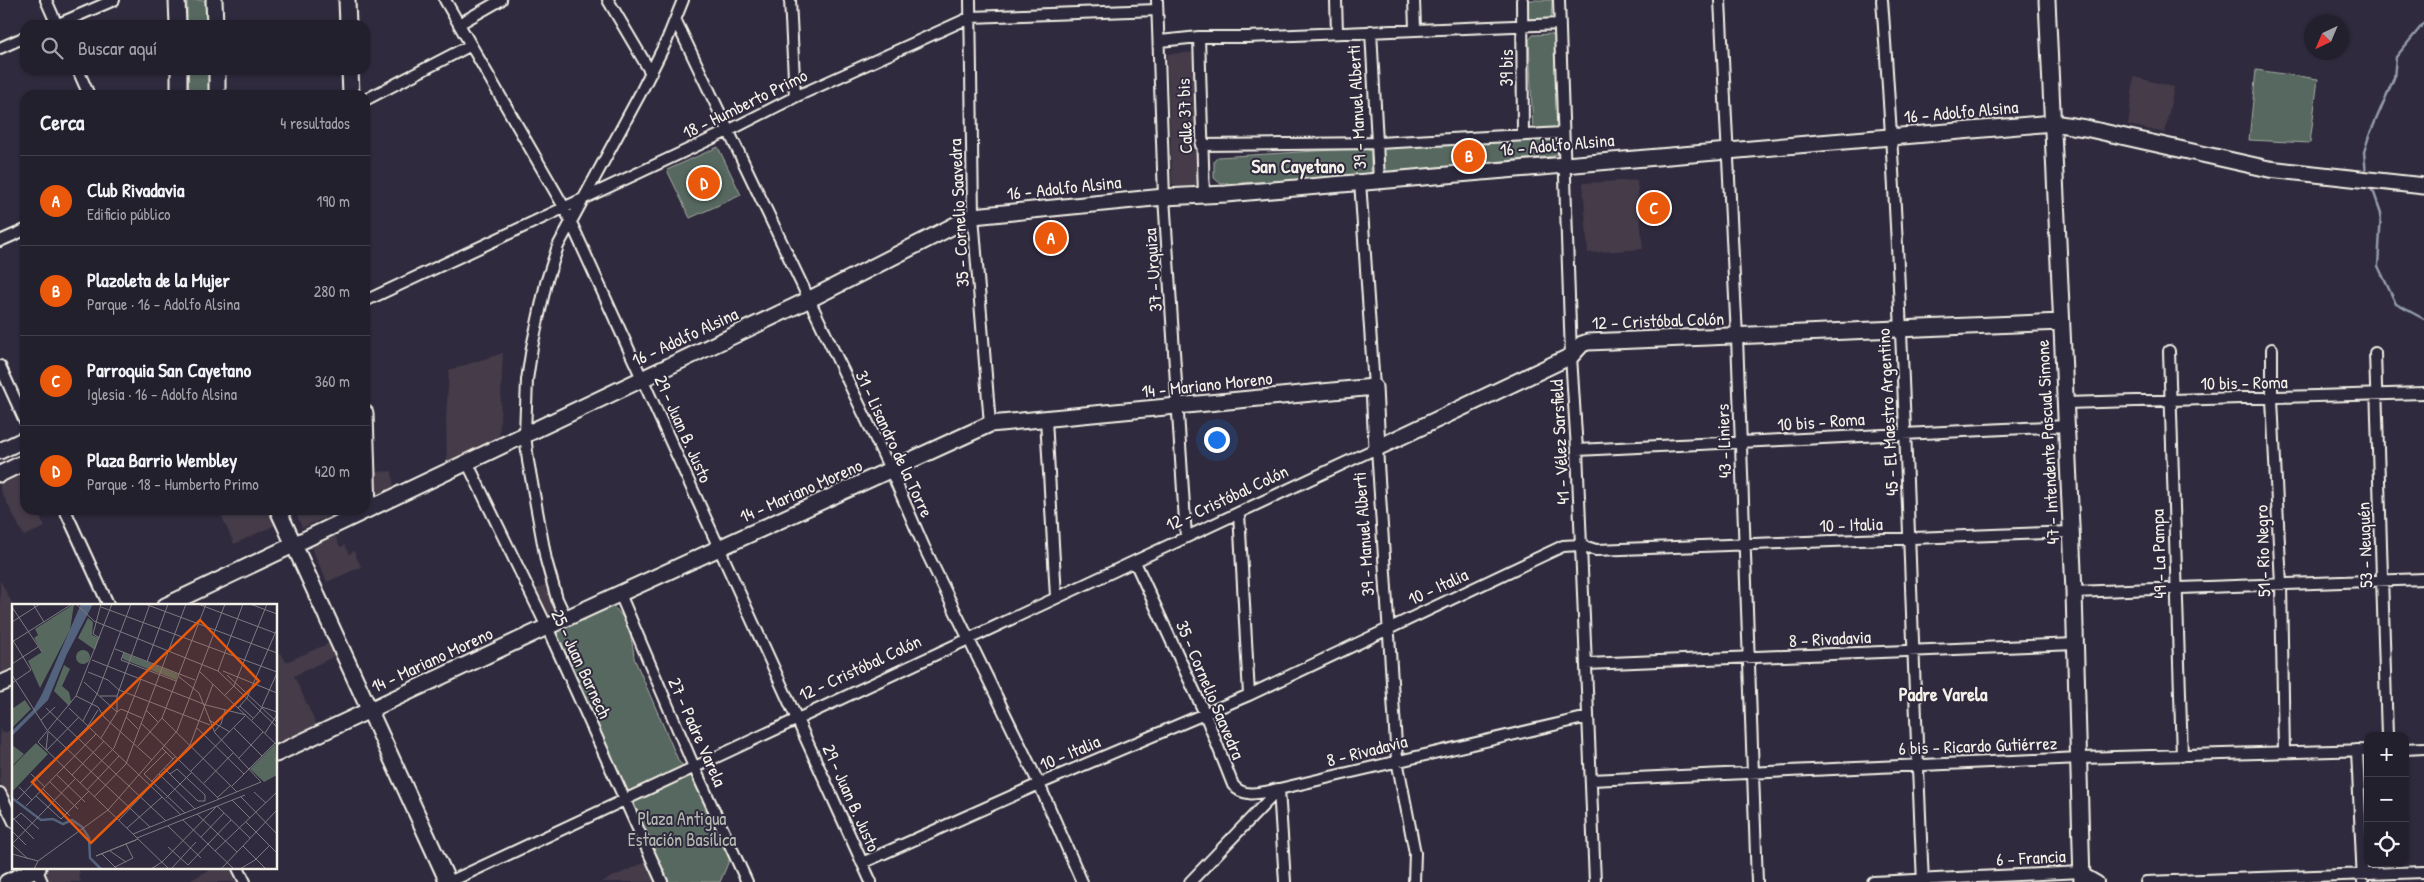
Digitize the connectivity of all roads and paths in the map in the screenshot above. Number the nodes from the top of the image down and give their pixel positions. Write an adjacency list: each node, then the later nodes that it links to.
1 (46, 0): 21 (street)
2 (114, 0): 22 (street)
3 (177, 0): 23 (street)
4 (214, 0): 24 (street)
5 (347, 0): 25 (street)
6 (445, 0): 27 (street, 29 - Juan B. Justo)
7 (501, 0): 27 (street)
8 (608, 0): 38 (street)
9 (683, 0): 26 (street)
10 (790, 0): 47 (street)
11 (970, 0): 20 (street, 35 - Cornelio Saavedra)
12 (1336, 0): 32 (street)
13 (1414, 0): 30 (street)
14 (1522, 0): 29 (street, 39 bis)
15 (1559, 0): 28 (street, 41 - Vélez Sarsfield)
16 (1720, 0): 56 (street, 43 - Liniers)
17 (1882, 0): 53 (street, 45 - El Maestro Argentino)
18 (2047, 0): 49 (street, 47 - Intendente Pascual Simone)
19 (1157, 5): 20 (street, 18 - Humberto Primo); 35 (street, 37 - Urquiza)
20 (971, 17): 47 (street, 18 - Humberto Primo); 65 (street, 35 - Cornelio Saavedra)
21 (55, 20)
22 (68, 20)
23 (178, 20)
24 (215, 20)
25 (348, 20)
26 (676, 21): 38 (street); 50 (street, 31 - Lisandro de la Torre)
27 (459, 24): 36 (street, 29 - Juan B. Justo)
28 (1560, 24): 29 (street); 51 (street, 41 - Vélez Sarsfield)
29 (1523, 26): 30 (street); 52 (street, 39 bis)
30 (1415, 29): 31 (street)
31 (1371, 31): 32 (street); 54 (street, 39 - Manuel Alberti)
32 (1337, 32): 33 (street)
33 (1199, 37): 35 (street); 55 (street, Calle 37 bis)
34 (20, 40): 37 (street)
35 (1160, 41): 63 (street, 37 - Urquiza)
36 (471, 45): 48 (street); 64 (street, 29 - Juan B. Justo)
37 (0, 48)
38 (651, 73): 62 (street)
39 (80, 75): 43 (street)
40 (179, 75): 44 (street)
41 (217, 75): 45 (street)
42 (350, 75): 46 (street)
43 (87, 90)
44 (179, 90)
45 (218, 90)
46 (351, 90)
47 (795, 96): 50 (street, 18 - Humberto Primo)
48 (370, 97)
49 (2053, 123): 53 (street, 16 - Adolfo Alsina); 60 (street, 16 - Adolfo Alsina); 71 (street, 47 - Intendente Pascual Simone)
50 (728, 131): 62 (street, 18 - Humberto Primo); 70 (street, 31 - Lisandro de la Torre)
51 (1562, 133): 52 (street); 57 (street, 41 - Vélez Sarsfield)
52 (1523, 135): 54 (street)
53 (1892, 136): 56 (street, 16 - Adolfo Alsina); 72 (street, 45 - El Maestro Argentino)
54 (1378, 143): 55 (street); 58 (street, 39 - Manuel Alberti)
55 (1201, 145): 61 (street, Calle 37 bis)
56 (1728, 150): 57 (street, 16 - Adolfo Alsina); 73 (street, 43 - Liniers)
57 (1564, 164): 58 (street, 16 - Adolfo Alsina); 77 (street, 41 - Vélez Sarsfield)
58 (1379, 180): 59 (street, 16 - Adolfo Alsina)
59 (1360, 181): 61 (street, 16 - Adolfo Alsina); 80 (street, 39 - Manuel Alberti)
60 (2424, 186)
61 (1204, 195): 63 (street, 16 - Adolfo Alsina)
62 (586, 196): 64 (street, 18 - Humberto Primo); 66 (street)
63 (1164, 196): 65 (street, 16 - Adolfo Alsina); 86 (street, 37 - Urquiza)
64 (564, 207): 66 (street, 29 - Juan B. Justo); 69 (street, 18 - Humberto Primo)
65 (973, 216): 70 (street, 16 - Adolfo Alsina); 89 (street, 35 - Cornelio Saavedra)
66 (572, 223): 79 (street, 29 - Juan B. Justo); 92 (street)
67 (20, 232): 68 (street)
68 (0, 241)
69 (370, 299)
70 (808, 300): 79 (street, 16 - Adolfo Alsina); 100 (street, 31 - Lisandro de la Torre)
71 (2062, 322): 72 (street, 12 - Cristóbal Colón); 85 (street, 47 - Intendente Pascual Simone)
72 (1900, 329): 73 (street, 12 - Cristóbal Colón); 91 (street, 45 - El Maestro Argentino)
73 (1737, 337): 77 (street, 12 - Cristóbal Colón); 94 (street, 43 - Liniers)
74 (2272, 349): 83 (street, 51 - Río Negro)
75 (2169, 351): 84 (street, 49 - La Pampa)
76 (2375, 353): 82 (street, 53 - Neuquén)
77 (1571, 356): 95 (street, 12 - Cristóbal Colón); 97 (street, 41 - Vélez Sarsfield)
78 (0, 366): 87 (street)
79 (642, 378): 92 (street, 16 - Adolfo Alsina); 114 (street, 29 - Juan B. Justo)
80 (1374, 387): 86 (street, 14 - Mariano Moreno); 95 (street, 39 - Manuel Alberti)
81 (2424, 393): 82 (street, 10 bis - Roma)
82 (2376, 394): 83 (street, 10 bis - Roma); 117 (street, 53 - Neuquén)
83 (2272, 399): 84 (street, 10 bis - Roma); 118 (street, 51 - Río Negro)
84 (2170, 401): 85 (street, 10 bis - Roma); 119 (street, 49 - La Pampa)
85 (2065, 404): 90 (street, 47 - Intendente Pascual Simone)
86 (1178, 407): 88 (street, 14 - Mariano Moreno); 109 (street, 37 - Urquiza)
87 (20, 410)
88 (1046, 419): 89 (street, 14 - Mariano Moreno); 122 (street)
89 (990, 424): 100 (street, 14 - Mariano Moreno)
90 (2066, 426): 91 (street, 10 bis - Roma); 108 (street, 47 - Intendente Pascual Simone)
91 (1906, 433): 94 (street, 10 bis - Roma); 110 (street, 45 - El Maestro Argentino)
92 (525, 434): 98 (street, 16 - Adolfo Alsina); 125 (street)
93 (20, 441): 96 (street)
94 (1740, 444): 97 (street, 10 bis - Roma); 112 (street, 43 - Liniers)
95 (1377, 448): 103 (street, 12 - Cristóbal Colón); 127 (street, 39 - Manuel Alberti)
96 (0, 450)
97 (1577, 450): 113 (street, 41 - Vélez Sarsfield)
98 (467, 462): 102 (street, 16 - Adolfo Alsina); 126 (street, 25 - Juan Barnech)
99 (20, 464): 101 (street)
100 (891, 471): 114 (street, 14 - Mariano Moreno); 128 (street, 31 - Lisandro de la Torre)
101 (0, 474)
102 (370, 508)
103 (1239, 513): 109 (street, 12 - Cristóbal Colón); 135 (street)
104 (67, 515): 123 (street)
105 (281, 515): 111 (street)
106 (290, 515): 111 (street)
107 (355, 515): 111 (street, 16 - Adolfo Alsina)
108 (2071, 532): 110 (street, 10 - Italia); 120 (street, 47 - Intendente Pascual Simone)
109 (1186, 537): 115 (street, 12 - Cristóbal Colón)
110 (1909, 539): 112 (street, 10 - Italia); 130 (street, 45 - El Maestro Argentino)
111 (298, 541): 124 (street, 16 - Adolfo Alsina); 136 (street)
112 (1744, 545): 113 (street, 10 - Italia); 131 (street, 43 - Liniers)
113 (1580, 546): 127 (street, 10 - Italia); 132 (street, 41 - Vélez Sarsfield)
114 (718, 549): 121 (street, 14 - Mariano Moreno); 139 (street, 29 - Juan B. Justo)
115 (1135, 562): 122 (street, 12 - Cristóbal Colón); 137 (street, 35 - Cornelio Saavedra)
116 (2424, 579): 117 (street)
117 (2383, 581): 118 (street); 140 (street, 53 - Neuquén)
118 (2282, 584): 119 (street); 144 (street, 51 - Río Negro)
119 (2177, 588): 120 (street); 146 (street, 49 - La Pampa)
120 (2074, 592): 129 (street, 47 - Intendente Pascual Simone)
121 (620, 594): 125 (street, 14 - Mariano Moreno); 150 (street, 27 - Padre Varela)
122 (1056, 597): 128 (street, 12 - Cristóbal Colón)
123 (108, 604)
124 (169, 604)
125 (566, 618): 126 (street, 14 - Mariano Moreno)
126 (547, 627): 136 (street, 14 - Mariano Moreno); 156 (street, 25 - Juan Barnech)
127 (1389, 629): 135 (street, 10 - Italia); 148 (street, 39 - Manuel Alberti)
128 (968, 638): 139 (street, 12 - Cristóbal Colón); 153 (street, 31 - Lisandro de la Torre)
129 (2075, 644): 130 (street, 8 - Rivadavia); 147 (street, 47 - Intendente Pascual Simone)
130 (1914, 651): 131 (street, 8 - Rivadavia); 149 (street, 45 - El Maestro Argentino)
131 (1748, 659): 132 (street, 8 - Rivadavia); 151 (street, 43 - Liniers)
132 (1586, 664): 138 (street, 41 - Vélez Sarsfield)
133 (12, 679): 134 (street)
134 (0, 684)
135 (1249, 695): 137 (street, 10 - Italia)
136 (374, 707): 145 (street, 14 - Mariano Moreno); 164 (street)
137 (1205, 714): 153 (street, 10 - Italia); 154 (street, 35 - Cornelio Saavedra)
138 (1588, 717): 148 (street, 8 - Rivadavia); 152 (street, 41 - Vélez Sarsfield)
139 (797, 719): 150 (street, 12 - Cristóbal Colón); 158 (street, 29 - Juan B. Justo)
140 (2387, 732)
141 (2424, 748): 142 (street)
142 (2409, 749)
143 (2362, 750): 144 (street, 6 bis - Ricardo Gutiérrez); 163 (street)
144 (2284, 752): 146 (street, 6 bis - Ricardo Gutiérrez)
145 (278, 753)
146 (2182, 756): 147 (street, 6 bis - Ricardo Gutiérrez)
147 (2080, 758): 149 (street, 6 bis - Ricardo Gutiérrez); 162 (street, 47 - Intendente Pascual Simone)
148 (1397, 760): 154 (street, 8 - Rivadavia); 174 (street, 39 - Manuel Alberti)
149 (1917, 765): 151 (street, 6 bis - Ricardo Gutiérrez); 165 (street, 45 - El Maestro Argentino)
150 (694, 767): 156 (street, 12 - Cristóbal Colón); 169 (street, 27 - Padre Varela)
151 (1753, 773): 152 (street, 6 bis - Ricardo Gutiérrez); 176 (street, 43 - Liniers)
152 (1590, 780): 175 (street, 41 - Vélez Sarsfield)
153 (1039, 784): 158 (street, 10 - Italia); 171 (street, 31 - Lisandro de la Torre)
154 (1279, 789): 172 (street); 173 (street)
155 (0, 793): 157 (street)
156 (625, 800): 164 (street, 12 - Cristóbal Colón); 168 (street, 25 - Juan Barnech)
157 (12, 818)
158 (862, 863): 170 (street, 29 - Juan B. Justo)
159 (239, 870): 167 (street)
160 (38, 872): 166 (street)
161 (2424, 872): 163 (street)
162 (2081, 877): 165 (street, 6 - Francia); 178 (street, 6 - Francia)
163 (2363, 878): 179 (street)
164 (453, 881)
165 (1923, 881): 177 (street, 6 - Francia)
166 (7, 882)
167 (245, 882)
168 (662, 882)
169 (747, 882)
170 (871, 882)
171 (1082, 882)
172 (1190, 882)
173 (1285, 882)
174 (1414, 882)
175 (1595, 882)
176 (1757, 882)
177 (1872, 882)
178 (2098, 882)
179 (2146, 882)

